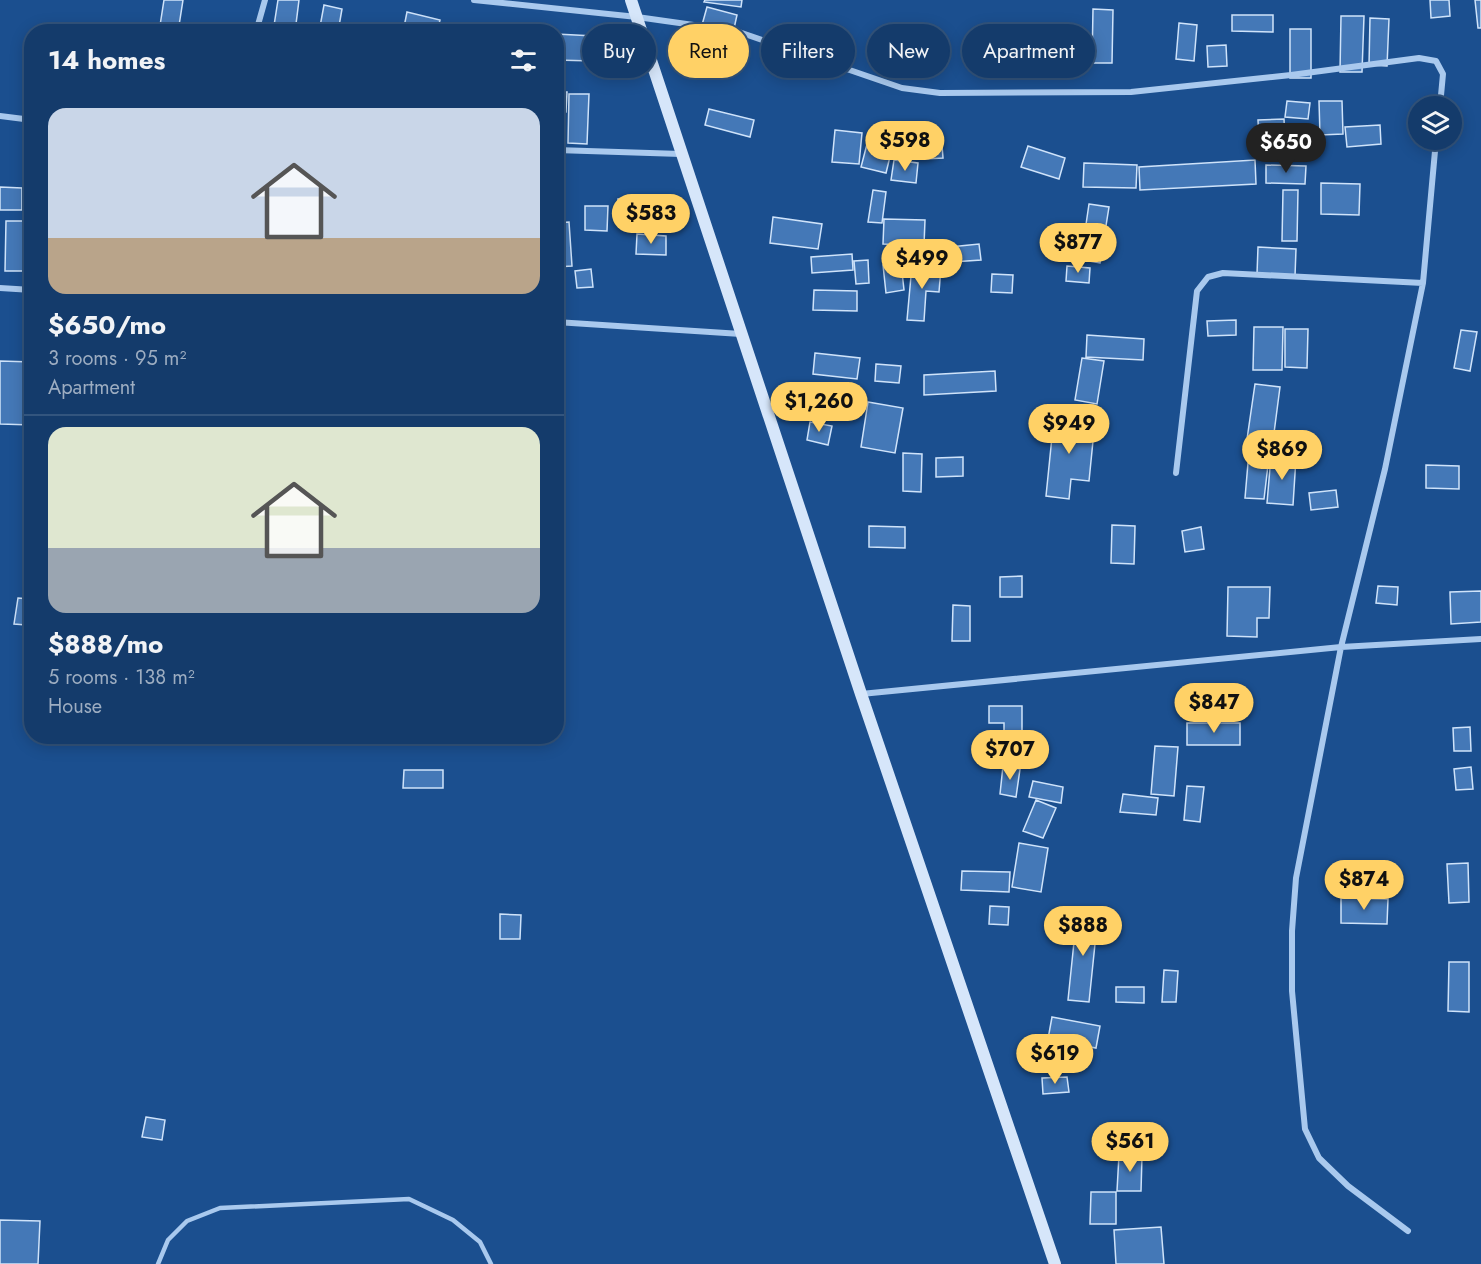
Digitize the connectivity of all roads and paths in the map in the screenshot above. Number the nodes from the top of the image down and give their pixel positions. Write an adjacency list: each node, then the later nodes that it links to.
1 (265, 0): 5 (street)
2 (474, 0): 4 (street)
3 (631, 0): 4 (street)
4 (637, 17): 6 (street); 11 (street)
5 (258, 24)
6 (1441, 96)
7 (0, 116): 8 (street)
8 (24, 119)
9 (564, 150): 11 (street)
10 (1435, 150): 12 (street)
11 (681, 153): 16 (street)
12 (1423, 283): 17 (street); 19 (street)
13 (0, 288): 14 (street)
14 (24, 290)
15 (564, 323): 16 (street)
16 (741, 334): 20 (street)
17 (1176, 473)
18 (1481, 639): 19 (street)
19 (1341, 647): 20 (street); 21 (street)
20 (861, 694): 24 (street)
21 (1408, 1231)
22 (158, 1264): 23 (lane)
23 (491, 1264)
24 (1055, 1264)

